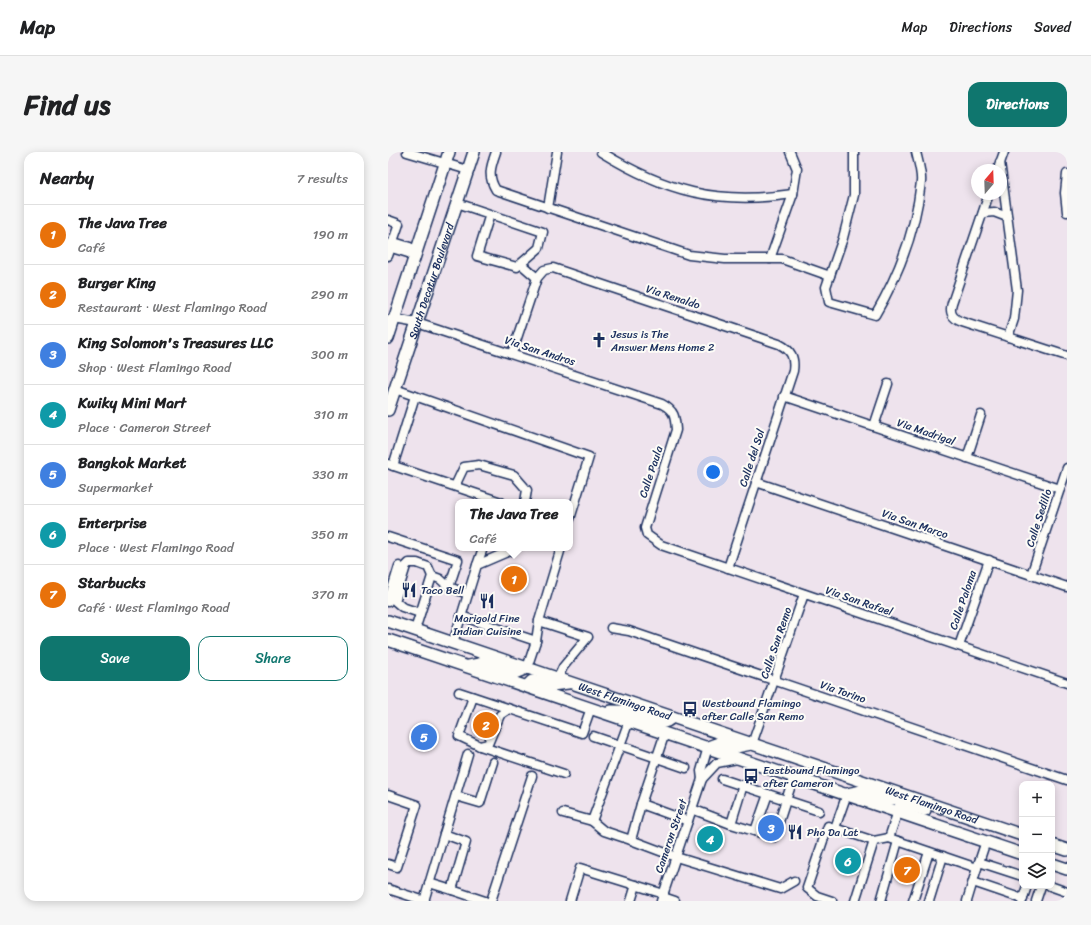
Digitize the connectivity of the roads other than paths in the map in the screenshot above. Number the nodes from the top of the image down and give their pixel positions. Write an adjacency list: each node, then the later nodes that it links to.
1 (407, 152): 11 (street)
2 (449, 152): 12 (main road, South Decatur Boulevard)
3 (474, 152): 14 (main road, South Decatur Boulevard)
4 (496, 152): 20 (street)
5 (557, 152): 20 (street)
6 (601, 152): 16 (street)
7 (790, 152): 16 (street)
8 (854, 152): 31 (street)
9 (916, 152): 31 (street)
10 (1004, 152): 13 (street)
11 (422, 154): 12 (street)
12 (446, 163): 14 (street); 27 (main road, South Decatur Boulevard)
13 (1000, 164)
14 (468, 170): 19 (main road, South Decatur Boulevard)
15 (1067, 174): 21 (street)
16 (793, 194): 29 (street)
17 (987, 200): 22 (street)
18 (1004, 200): 24 (street)
19 (457, 203): 23 (street); 34 (main road, South Decatur Boulevard)
20 (548, 208): 29 (street)
21 (1067, 212)
22 (983, 213): 24 (street); 35 (street)
23 (490, 214): 30 (street); 30 (street)
24 (1007, 217): 35 (street)
25 (388, 220): 26 (street)
26 (390, 244): 27 (street); 28 (street)
27 (414, 252): 33 (main road, South Decatur Boulevard)
28 (388, 256)
29 (770, 259): 31 (street)
30 (521, 264): 32 (street)
31 (830, 276)
32 (537, 278): 37 (street); 38 (street, Via Renaldo)
33 (390, 317): 34 (street, Via San Andros); 36 (main road, South Decatur Boulevard)
34 (417, 323): 37 (street, Via San Andros); 41 (main road, South Decatur Boulevard)
35 (1008, 337): 39 (street)
36 (388, 338)
37 (512, 353): 45 (street, Via San Andros)
38 (792, 354): 43 (street, Calle del Sol)
39 (1067, 356)
40 (888, 384): 47 (street)
41 (395, 389): 42 (street); 44 (main road, South Decatur Boulevard)
42 (415, 396): 49 (street); 56 (street)
43 (784, 396): 47 (street, Via Madrigal); 51 (street, Calle del Sol)
44 (388, 410)
45 (675, 414): 57 (street, Calle Paula)
46 (981, 415): 48 (street)
47 (874, 426): 48 (street, Via Madrigal)
48 (967, 458): 53 (street, Via Madrigal)
49 (391, 465): 52 (street)
50 (1067, 468): 53 (street, Calle Sedillo)
51 (756, 482): 62 (street, Via San Marco); 65 (street, Calle del Sol)
52 (455, 486): 54 (street); 55 (street)
53 (1060, 489): 66 (street, Calle Sedillo)
54 (491, 499)
55 (526, 499)
56 (573, 509)
57 (647, 535): 65 (street, Via San Rafael)
58 (388, 537): 68 (street)
59 (482, 551): 63 (street)
60 (510, 551): 63 (street)
61 (560, 551): 76 (street)
62 (989, 560): 66 (street, Via San Marco); 82 (street, Calle Paloma)
63 (477, 565): 70 (street)
64 (399, 566): 72 (street)
65 (728, 568): 71 (street, Via San Rafael)
66 (1031, 575): 69 (street, Via San Marco)
67 (432, 576): 68 (street); 73 (street); 73 (street)
68 (449, 587): 70 (street)
69 (1067, 587)
70 (468, 594): 74 (street)
71 (804, 594): 82 (street, Via San Rafael); 86 (street, Calle San Remo)
72 (388, 602)
73 (420, 613): 78 (street)
74 (461, 616): 80 (street); 81 (street)
75 (388, 621): 78 (main road, West Flamingo Road)
76 (539, 621): 80 (street); 85 (street)
77 (611, 628): 86 (street, Via Torino)
78 (415, 630): 81 (main road, West Flamingo Road)
79 (388, 640): 83 (main road, West Flamingo Road)
80 (536, 641): 84 (street)
81 (453, 643): 84 (main road, West Flamingo Road)
82 (959, 646): 88 (street, Via San Rafael)
83 (468, 666): 84 (main road); 89 (main road, West Flamingo Road)
84 (527, 668): 85 (main road, West Flamingo Road)
85 (558, 678): 87 (main road, West Flamingo Road)
86 (774, 680): 98 (street, Calle San Remo); 112 (street, Via Torino)
87 (571, 683): 89 (main road); 94 (main road, West Flamingo Road)
88 (1067, 683)
89 (527, 686): 93 (main road, West Flamingo Road)
90 (459, 692): 91 (street)
91 (473, 696): 92 (street); 100 (street)
92 (509, 709): 93 (street); 100 (street)
93 (594, 709): 94 (main road); 95 (main road, West Flamingo Road)
94 (672, 717): 98 (main road, West Flamingo Road)
95 (629, 721): 96 (main road, West Flamingo Road); 99 (street)
96 (665, 733): 101 (main road, West Flamingo Road); 103 (street)
97 (593, 736): 99 (street)
98 (752, 744): 101 (main road); 117 (main road, West Flamingo Road)
99 (619, 745): 103 (street); 125 (street)
100 (480, 746): 107 (street)
101 (708, 747): 104 (main road, West Flamingo Road); 110 (street, Cameron Street)
102 (468, 754): 118 (street)
103 (656, 758): 106 (street); 120 (street)
104 (745, 760): 109 (main road, West Flamingo Road); 110 (street, Cameron Street)
105 (493, 762): 118 (street)
106 (686, 768)
107 (564, 774)
108 (532, 776): 164 (street)
109 (794, 776): 115 (main road, West Flamingo Road); 119 (street)
110 (702, 779): 121 (street, Cameron Street)
111 (722, 779): 113 (street)
112 (1067, 780)
113 (743, 786): 114 (street); 128 (street)
114 (768, 794): 119 (street); 130 (street)
115 (847, 794): 117 (main road); 123 (main road, West Flamingo Road); 129 (street)
116 (388, 795): 144 (street)
117 (902, 795): 127 (main road, West Flamingo Road)
118 (456, 796): 131 (street)
119 (787, 800): 122 (street); 130 (street)
120 (641, 804): 126 (street); 134 (street)
121 (692, 809): 126 (street, Cameron Street); 128 (street)
122 (818, 811)
123 (898, 811): 127 (main road); 133 (street); 137 (main road, West Flamingo Road)
124 (563, 813): 125 (street)
125 (592, 821): 134 (street)
126 (688, 821): 143 (street, Cameron Street)
127 (986, 823): 132 (main road, West Flamingo Road)
128 (732, 824): 130 (street)
129 (835, 828): 135 (street); 168 (street)
130 (755, 831)
131 (444, 834): 151 (street); 157 (street)
132 (1019, 834)
133 (889, 838): 135 (street); 136 (street)
134 (631, 840): 143 (street)
135 (874, 841): 169 (street)
136 (898, 841): 140 (street); 170 (street)
137 (986, 841): 141 (main road, West Flamingo Road); 145 (street)
138 (1055, 846): 139 (main road)
139 (1067, 850)
140 (929, 852): 142 (street); 171 (street)
141 (1019, 853)
142 (943, 856): 145 (street); 172 (street)
143 (676, 857): 149 (street); 159 (street, Cameron Street)
144 (388, 864)
145 (978, 865): 148 (street); 150 (street)
146 (1055, 865): 147 (main road)
147 (1067, 869)
148 (1019, 875)
149 (794, 881)
150 (973, 882): 161 (street); 173 (street)
151 (429, 883): 157 (street); 162 (street)
152 (636, 885): 159 (street); 165 (street); 166 (street)
153 (1055, 888): 158 (street)
154 (388, 889): 160 (street)
155 (1026, 889): 161 (street)
156 (1040, 889): 174 (street)
157 (452, 890): 163 (street)
158 (1067, 892)
159 (663, 897): 167 (street)
160 (406, 898): 162 (street)
161 (1022, 900)
162 (424, 901)
163 (484, 901)
164 (491, 901)
165 (570, 901)
166 (631, 901)
167 (675, 901)
168 (832, 901)
169 (855, 901)
170 (881, 901)
171 (913, 901)
172 (929, 901)
173 (967, 901)
174 (1036, 901)

